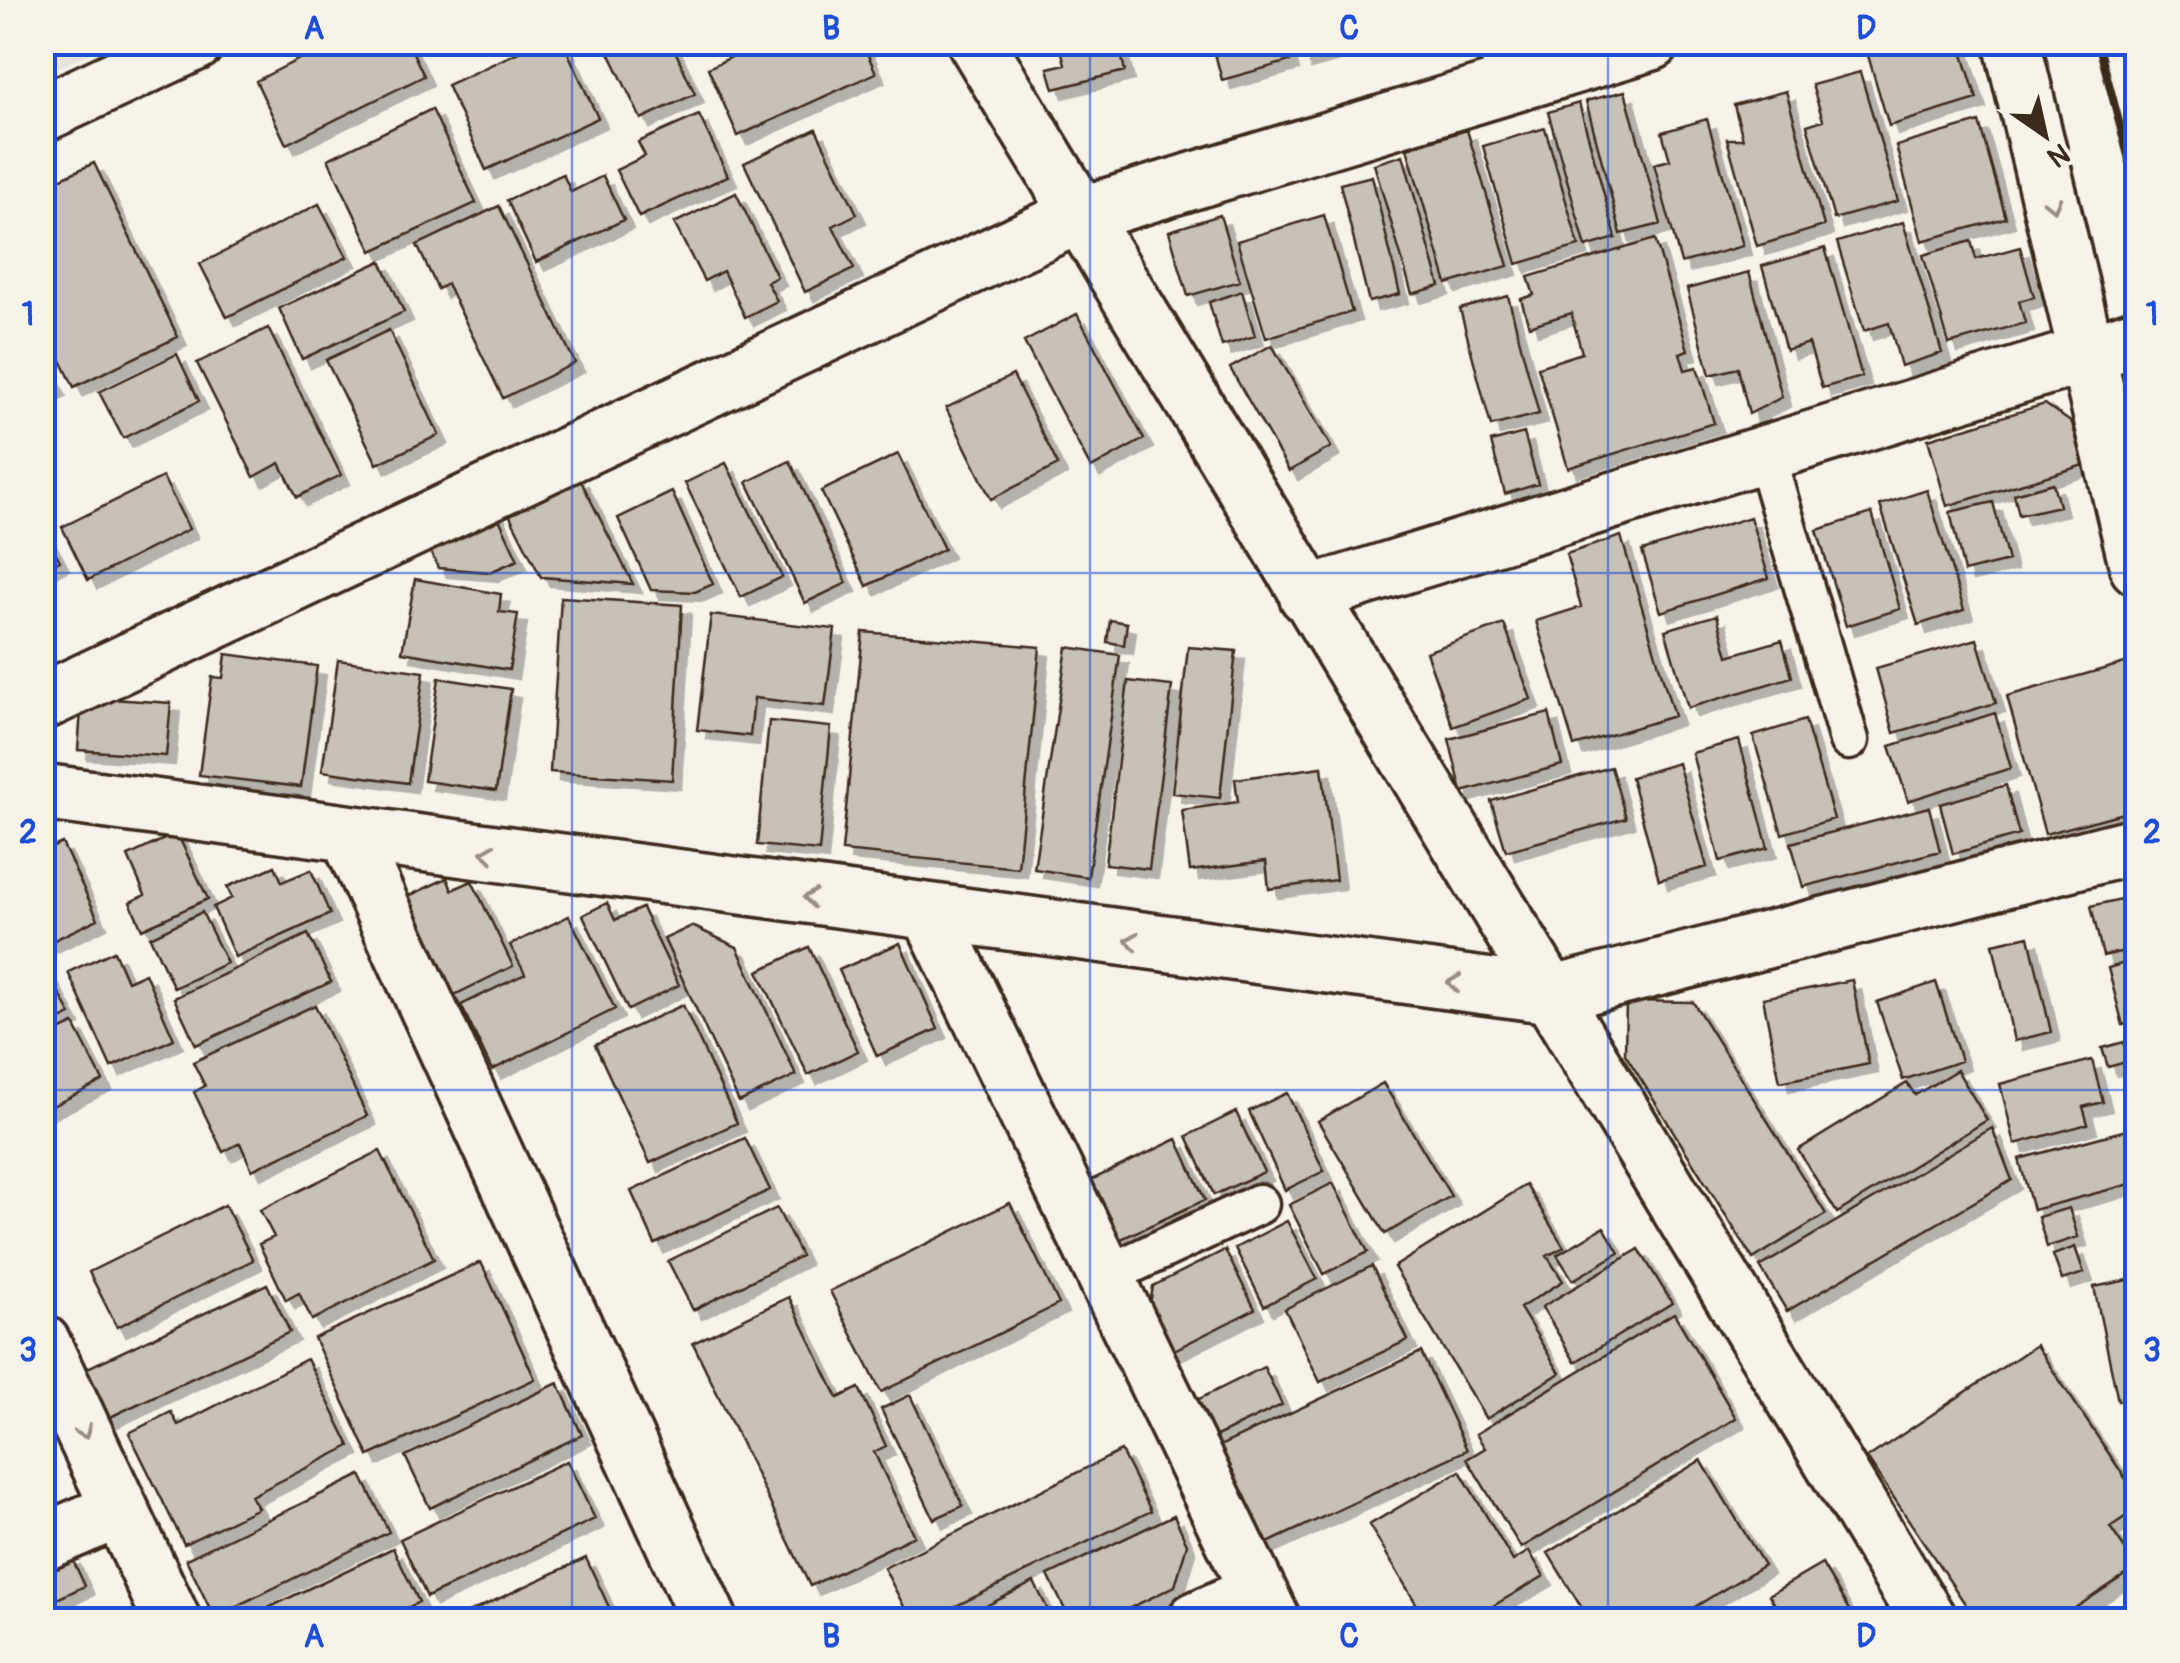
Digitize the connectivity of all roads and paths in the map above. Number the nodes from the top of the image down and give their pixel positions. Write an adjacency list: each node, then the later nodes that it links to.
1 (196, 42): 6 (street)
2 (976, 42): 7 (street)
3 (1652, 42): 5 (street)
4 (2012, 42): 8 (street, one-way to 8)
5 (1503, 65): 7 (street)
6 (42, 114)
7 (1077, 216): 11 (street); 12 (street)
8 (2114, 345): 9 (street); 10 (street)
9 (1765, 454): 11 (street); 13 (lane)
10 (2138, 567)
11 (1307, 595): 18 (street)
12 (42, 702)
13 (1849, 740)
14 (42, 792): 15 (street)
15 (348, 834): 17 (street, one-way to 15); 26 (street)
16 (2138, 845): 18 (street)
17 (932, 915): 18 (street, one-way to 17); 20 (street)
18 (1551, 996): 28 (street)
19 (1259, 1204): 20 (lane)
20 (1106, 1276): 24 (street)
21 (42, 1344): 22 (street, one-way to 22)
22 (120, 1508): 23 (street); 25 (street)
23 (42, 1544)
24 (1265, 1606): 27 (street)
25 (172, 1620)
26 (709, 1620)
27 (1196, 1620)
28 (1928, 1620)

